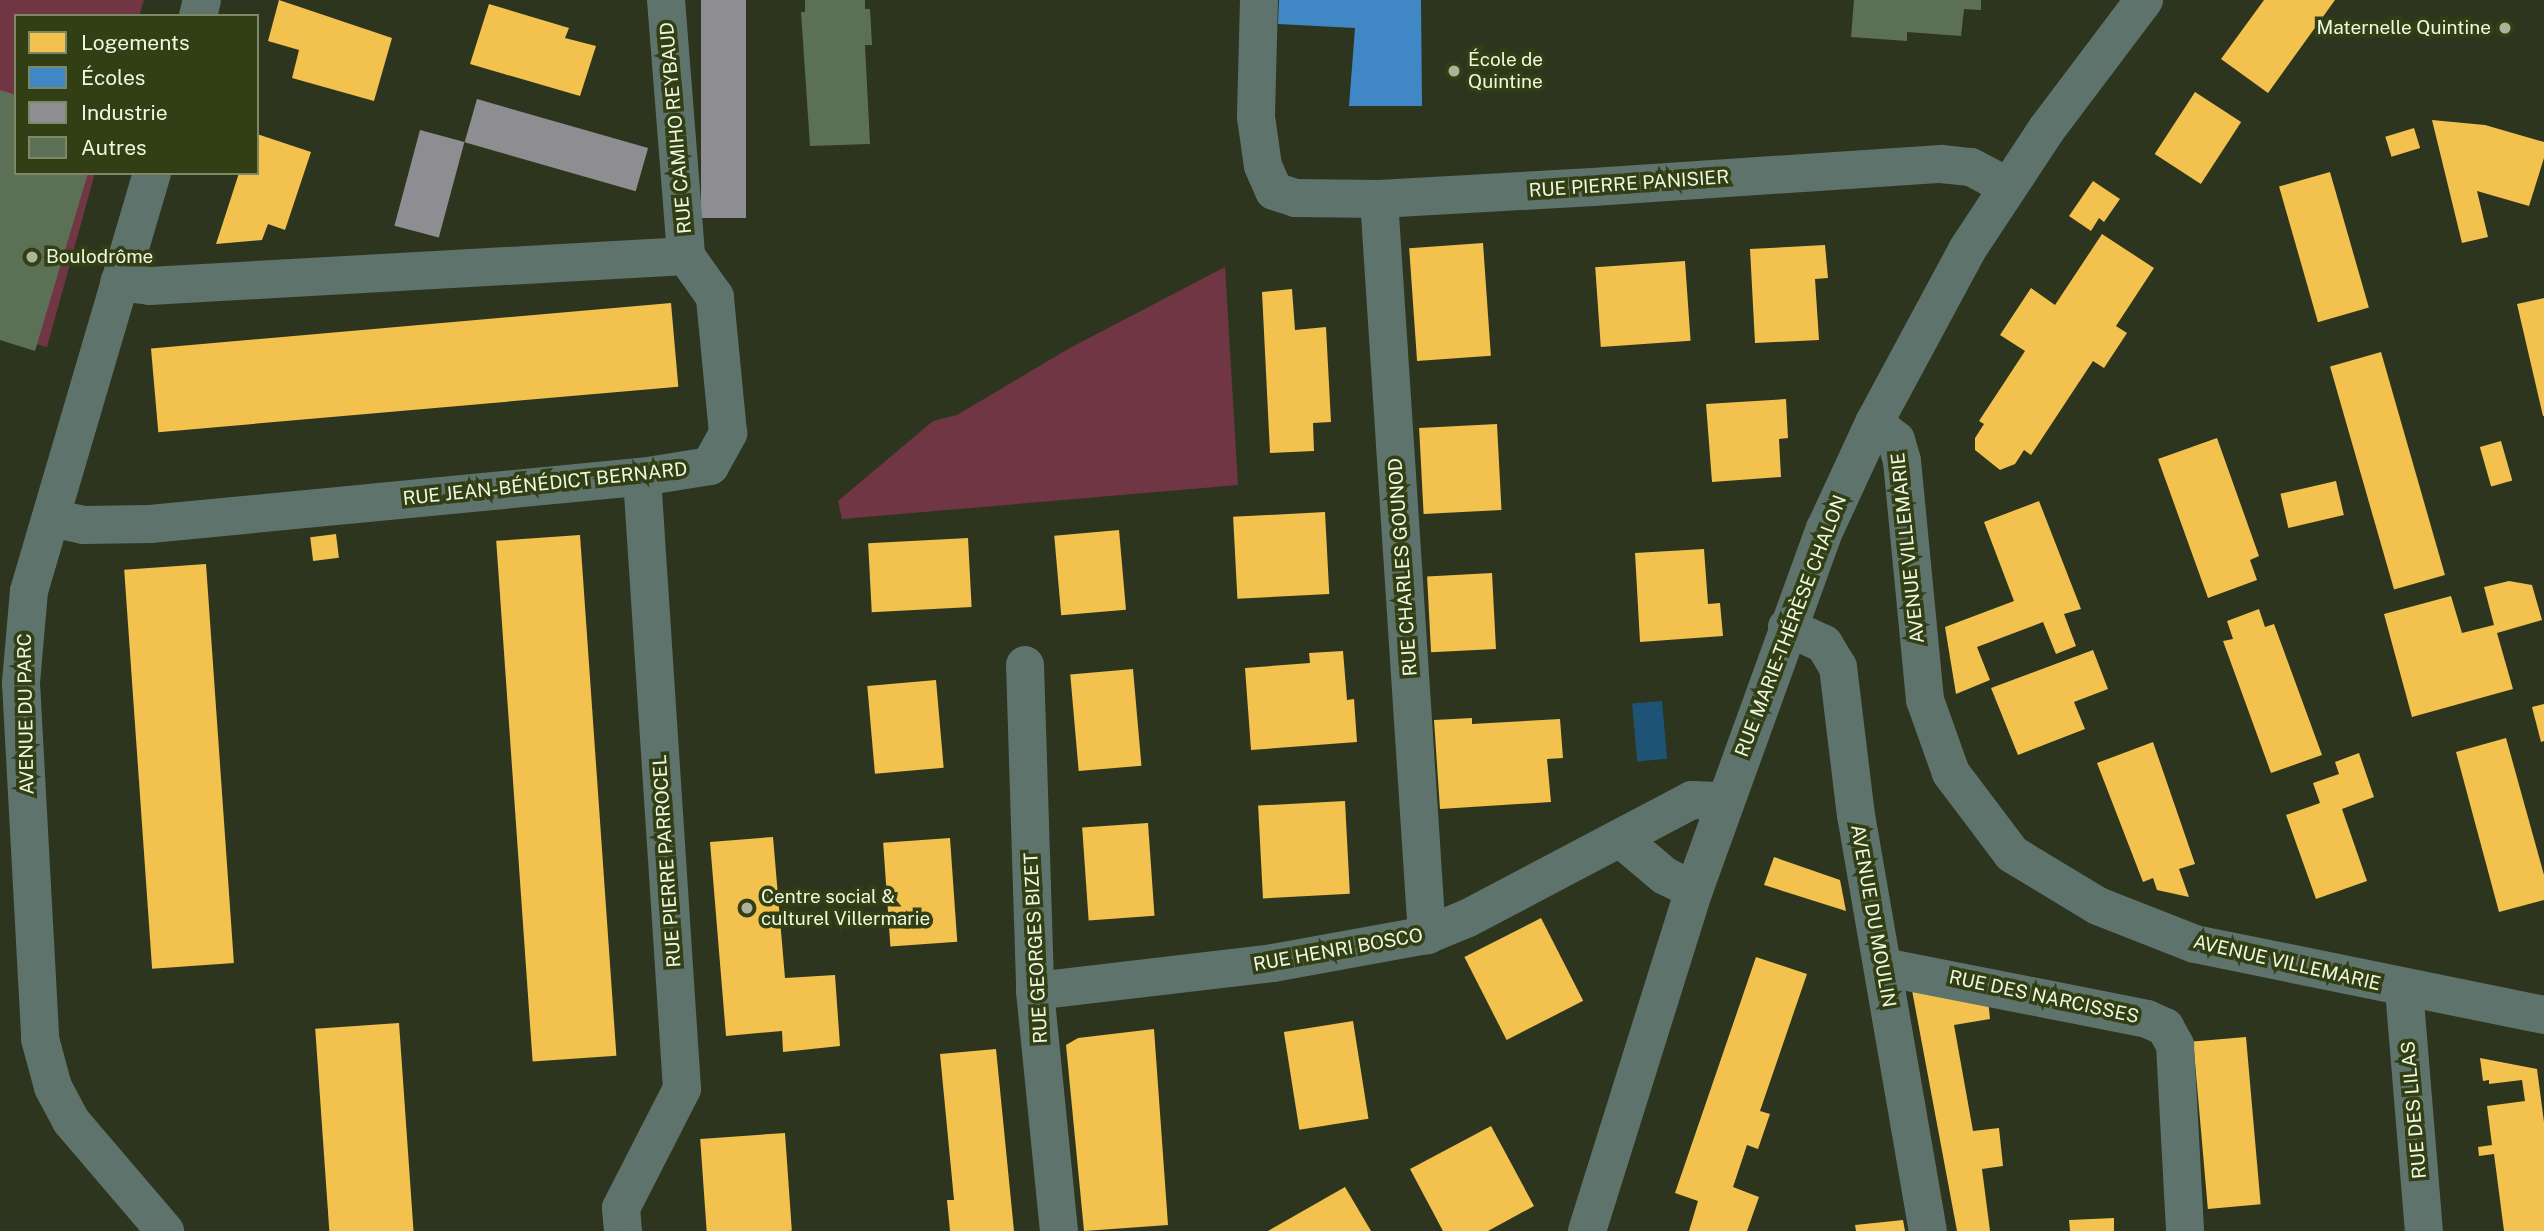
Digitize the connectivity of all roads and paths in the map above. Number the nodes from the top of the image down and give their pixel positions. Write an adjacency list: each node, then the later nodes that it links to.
1 (666, 0): 7 (street, RUE CAMIHO REYBAUD)
2 (1259, 0): 6 (street, RUE PIERRE PANISIER)
3 (2144, 0): 5 (street, RUE MARIE-THÉRÈSE CHALON)
4 (151, 175): 8 (street, AVENUE DU PARC)
5 (2007, 186): 6 (street, RUE PIERRE PANISIER); 9 (street, RUE MARIE-THÉRÈSE CHALON)
6 (1379, 199): 17 (street, RUE CHARLES GOUNOD)
7 (686, 256): 8 (street); 10 (street, RUE JEAN-BÉNÉDICT BERNARD)
8 (119, 282): 11 (street, AVENUE DU PARC)
9 (1874, 423): 12 (street, RUE MARIE-THÉRÈSE CHALON); 19 (street, AVENUE VILLEMARIE)
10 (642, 477): 11 (street, RUE JEAN-BÉNÉDICT BERNARD); 23 (street, RUE PIERRE PARROCEL)
11 (51, 518): 22 (street, AVENUE DU PARC)
12 (1787, 627): 14 (street, RUE MARIE-THÉRÈSE CHALON); 18 (street, AVENUE DU MOULIN)
13 (1025, 665): 20 (street, RUE GEORGES BIZET)
14 (1724, 802): 15 (street, RUE HENRI BOSCO); 16 (street, RUE MARIE-THÉRÈSE CHALON)
15 (1621, 839): 16 (street); 17 (street, RUE HENRI BOSCO)
16 (1694, 890): 25 (street, RUE MARIE-THÉRÈSE CHALON)
17 (1427, 935): 20 (street, RUE HENRI BOSCO)
18 (1883, 967): 26 (street, AVENUE DU MOULIN); 27 (street, RUE DES NARCISSES)
19 (2404, 989): 21 (street, AVENUE VILLEMARIE); 28 (street, RUE DES LILAS)
20 (1035, 991): 24 (street, RUE GEORGES BIZET)
21 (2544, 1015)
22 (165, 1231)
23 (623, 1231)
24 (1059, 1231)
25 (1587, 1231)
26 (1928, 1231)
27 (2185, 1231)
28 (2424, 1231)

